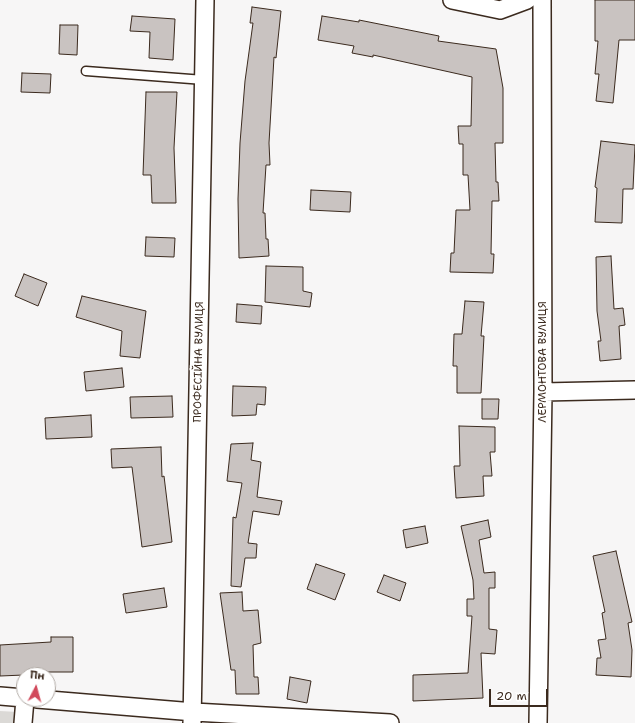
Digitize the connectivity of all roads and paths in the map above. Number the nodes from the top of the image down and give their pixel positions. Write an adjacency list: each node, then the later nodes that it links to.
1 (205, 0): 6 (street, ПРОФЕСІЙНА ВУЛИЦЯ)
2 (452, 0): 3 (street)
3 (526, 0)
4 (542, 0): 8 (street, ЛЕРМОНТОВА ВУЛИЦЯ)
5 (86, 71): 6 (lane)
6 (204, 80): 13 (street, ПРОФЕСІЙНА ВУЛИЦЯ)
7 (635, 390): 8 (street)
8 (543, 392): 16 (street, ЛЕРМОНТОВА ВУЛИЦЯ)
9 (0, 696): 10 (street)
10 (16, 697)
11 (56, 701): 13 (street)
12 (24, 707): 14 (street)
13 (193, 717): 15 (street)
14 (23, 723)
15 (390, 723)
16 (538, 723)

